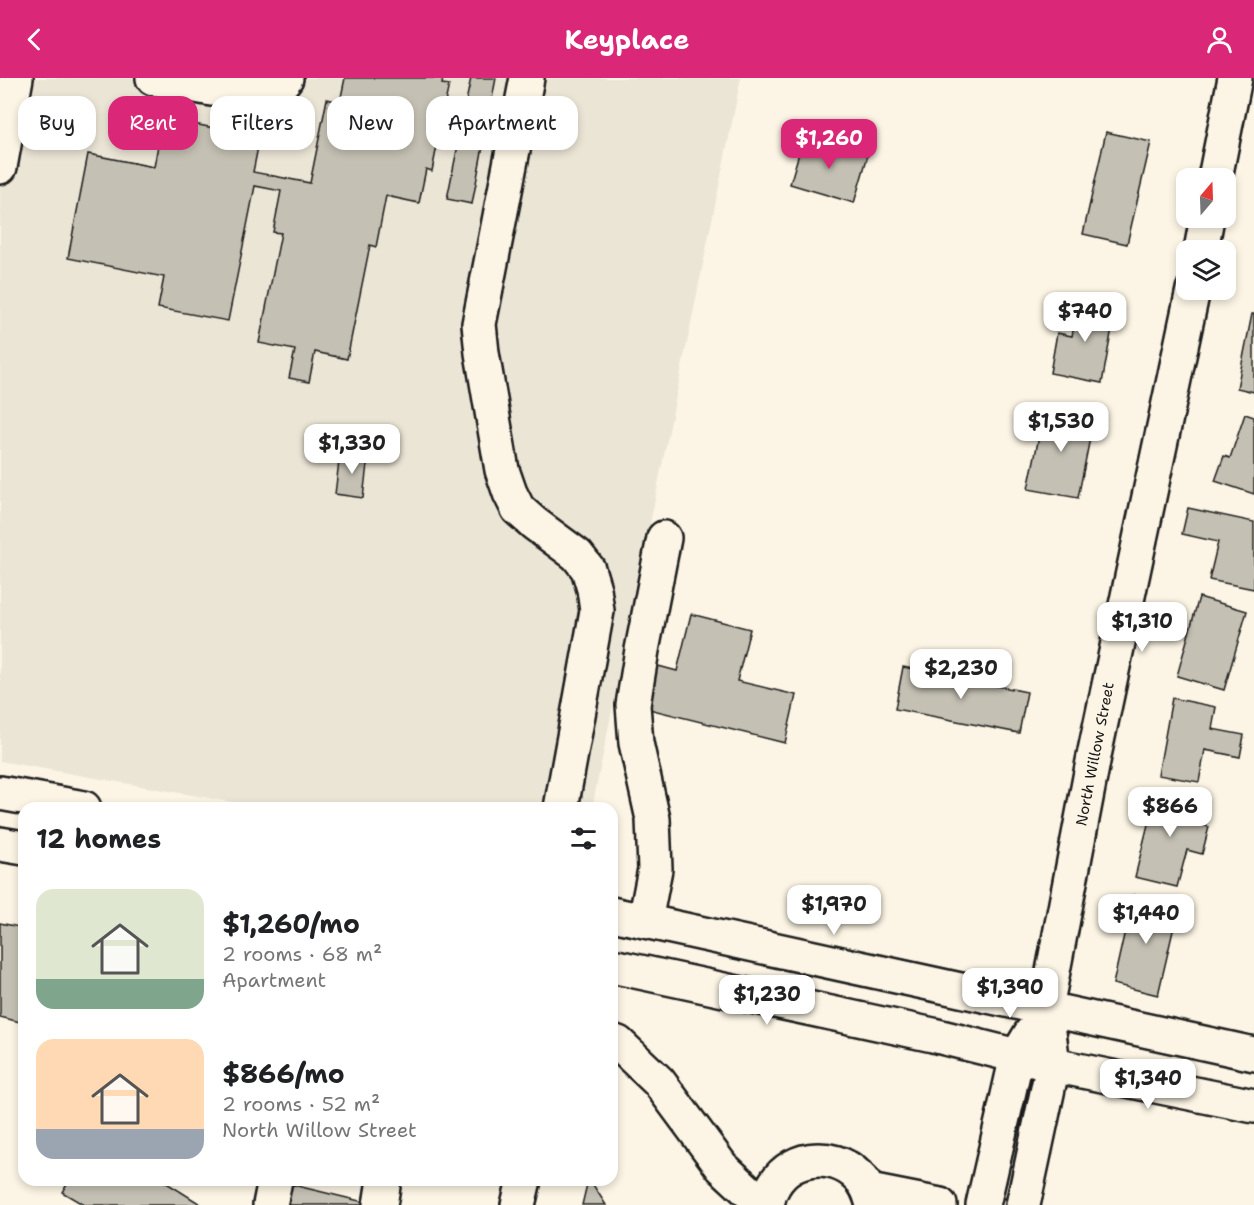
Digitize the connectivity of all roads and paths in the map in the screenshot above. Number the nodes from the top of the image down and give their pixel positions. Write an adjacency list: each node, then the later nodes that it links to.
1 (16, 78): 6 (main road)
2 (153, 78): 3 (main road)
3 (286, 78)
4 (527, 78): 12 (main road)
5 (1235, 78): 7 (main road)
6 (0, 167)
7 (1217, 168)
8 (1191, 300): 18 (main road, North Willow Street)
9 (664, 538): 16 (main road)
10 (0, 794): 11 (main road)
11 (32, 802)
12 (562, 802)
13 (0, 844): 14 (main road)
14 (18, 847)
15 (618, 915): 16 (main road)
16 (645, 921): 18 (main road)
17 (618, 967): 21 (main road)
18 (1046, 1008): 20 (main road); 21 (main road, North Willow Street); 22 (main road, North Willow Street)
19 (618, 1042): 31 (main road)
20 (1254, 1054)
21 (1017, 1056): 22 (main road); 33 (main road, North Willow Street)
22 (1053, 1065): 23 (main road); 34 (main road, North Willow Street)
23 (1254, 1106)
24 (274, 1186): 28 (main road)
25 (383, 1186): 29 (main road)
26 (523, 1186): 30 (main road)
27 (871, 1198): 31 (main road); 32 (main road)
28 (270, 1205)
29 (380, 1205)
30 (518, 1205)
31 (765, 1205)
32 (940, 1205)
33 (983, 1205)
34 (1023, 1205)

